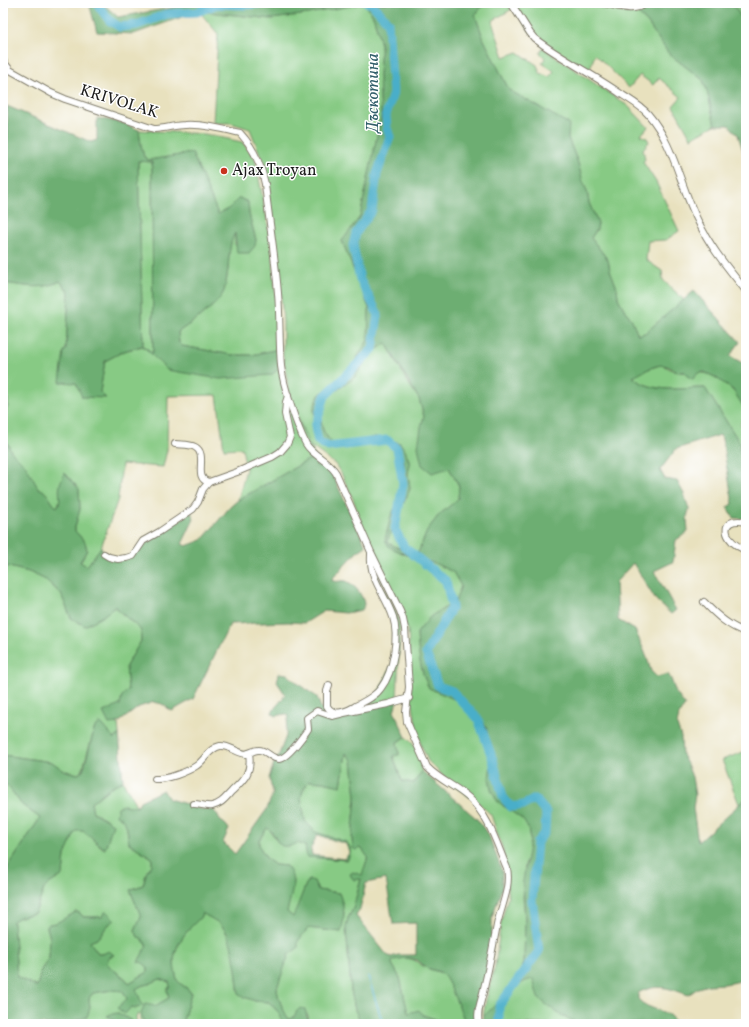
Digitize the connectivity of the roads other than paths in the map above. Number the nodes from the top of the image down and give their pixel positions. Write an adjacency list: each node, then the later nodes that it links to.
1 (511, 3): 7 (street)
2 (604, 3): 3 (street)
3 (646, 3)
4 (3, 61): 6 (street, KRIVOLAK)
5 (3, 66): 6 (street)
6 (10, 70): 8 (street, KRIVOLAK)
7 (746, 291)
8 (288, 396): 10 (street); 13 (street)
9 (175, 444): 10 (street)
10 (210, 482): 14 (street)
11 (746, 522): 12 (street)
12 (746, 550)
13 (371, 552): 18 (street); 19 (street)
14 (104, 554)
15 (704, 602): 16 (street)
16 (746, 632)
17 (329, 685): 19 (street)
18 (409, 698): 19 (street); 23 (street)
19 (344, 713): 20 (street)
20 (249, 753): 21 (street); 22 (street)
21 (155, 779)
22 (194, 804)
23 (479, 1024)

